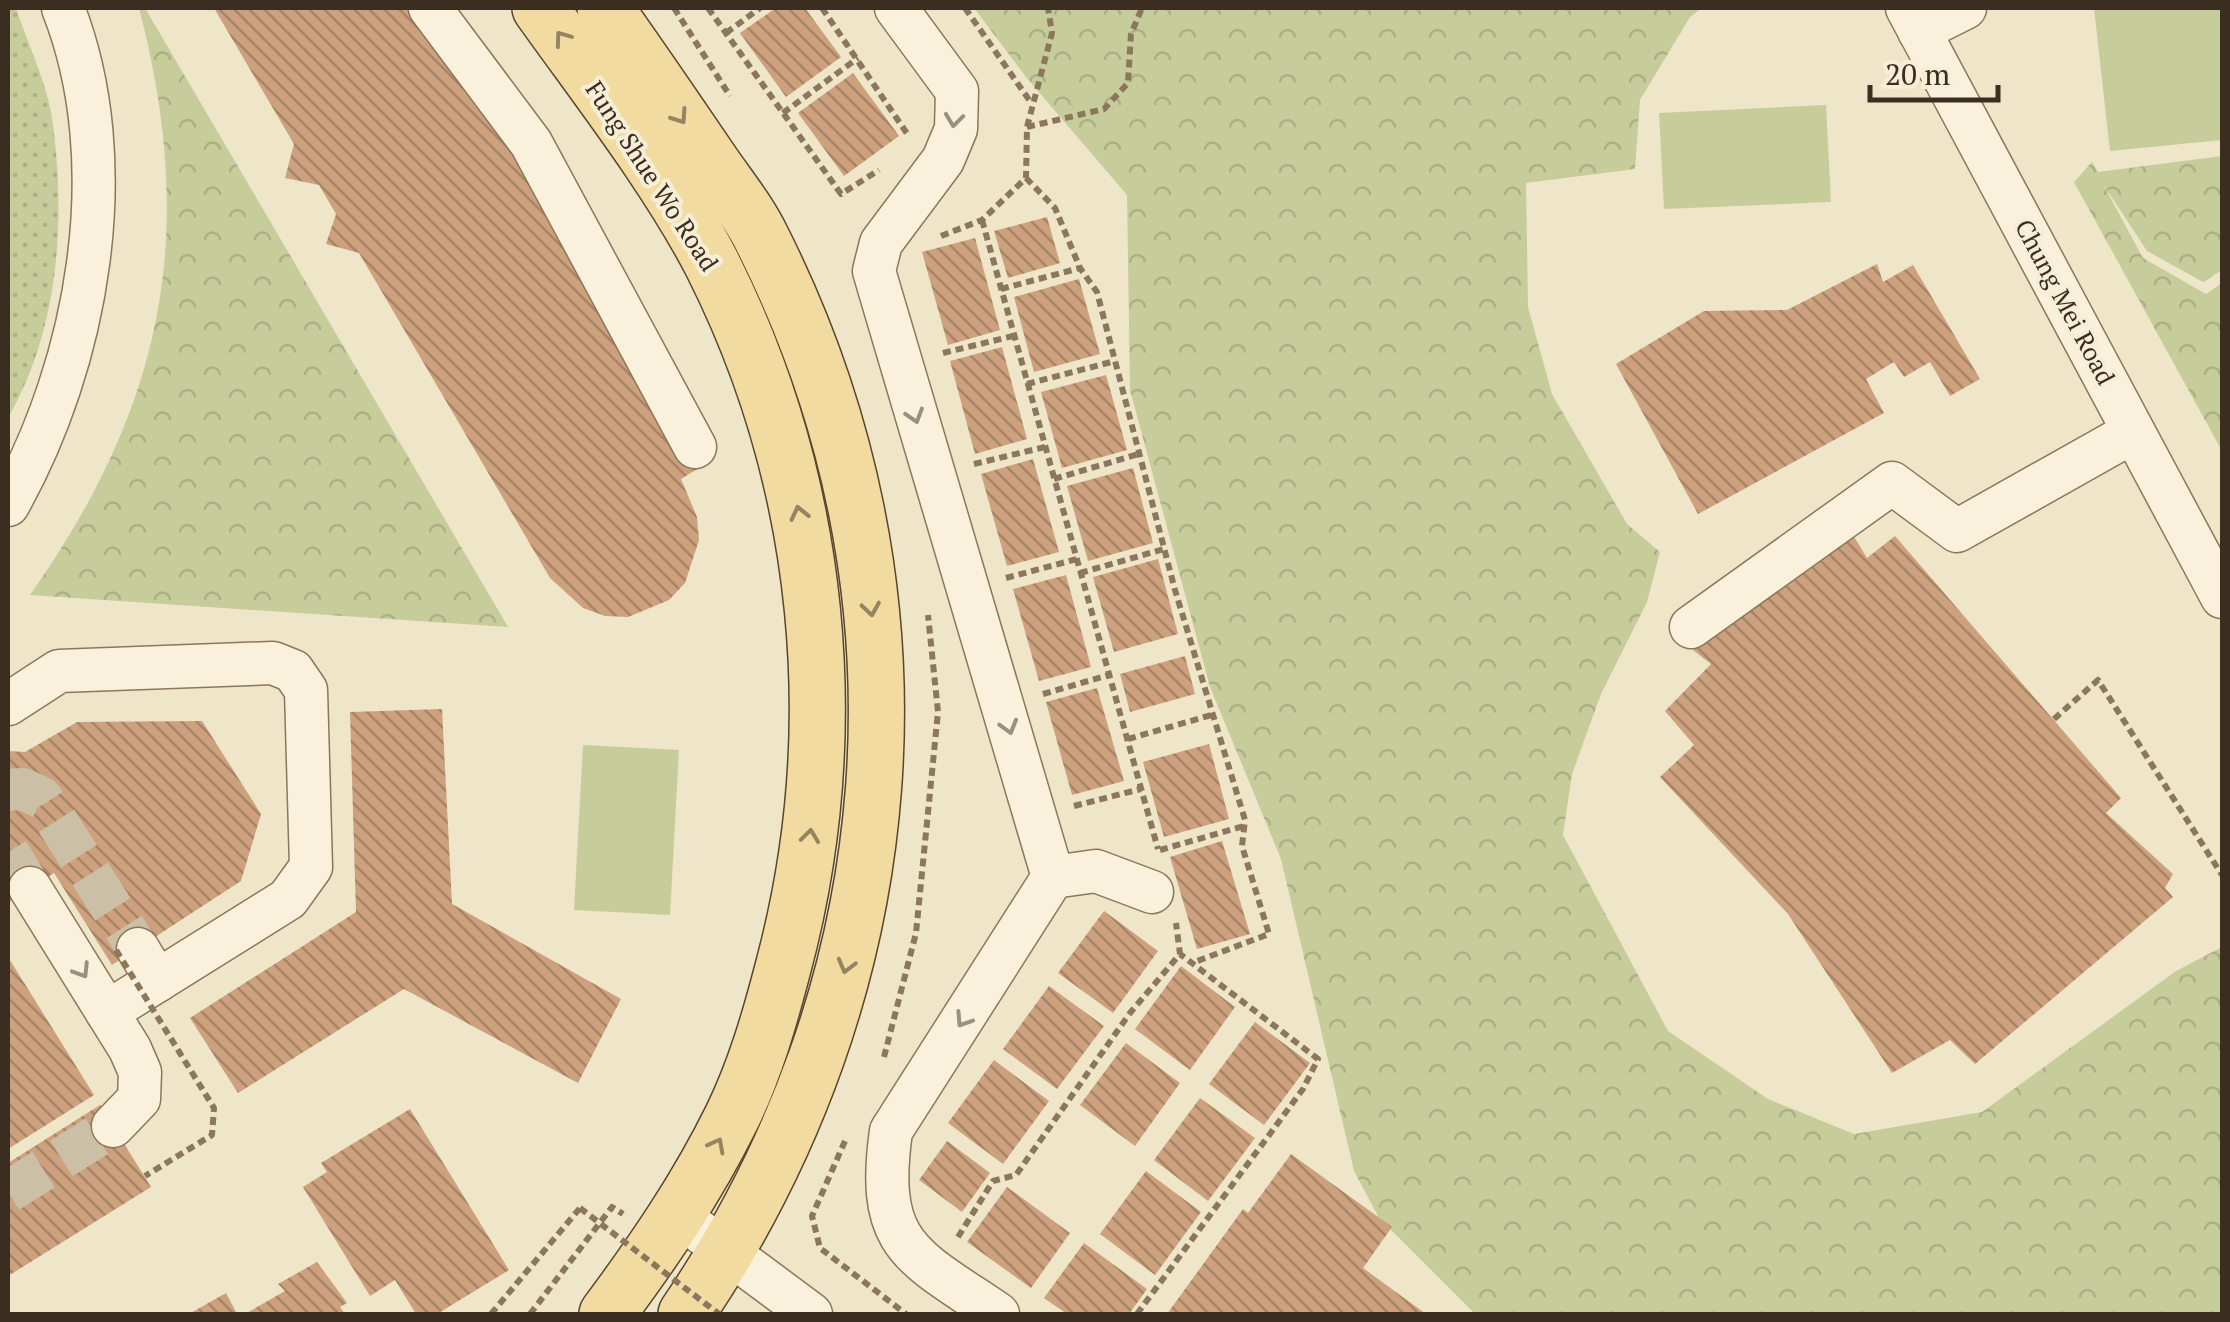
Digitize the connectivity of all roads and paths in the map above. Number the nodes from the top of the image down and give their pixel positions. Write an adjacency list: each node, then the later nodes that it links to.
1 (63, 8): 36 (street)
2 (430, 8): 32 (street)
3 (540, 8): 64 (main road, Fung Shue Wo Road, one-way to 3)
4 (605, 8): 68 (main road, one-way to 68)
5 (708, 8): 14 (path)
6 (760, 8): 14 (path)
7 (822, 8): 15 (path)
8 (896, 8): 22 (street, one-way to 22)
9 (965, 8): 16 (path)
10 (1048, 8): 16 (path)
11 (1142, 8): 18 (path)
12 (1965, 8): 13 (street)
13 (1913, 19): 30 (street, Chung Mei Road)
14 (726, 33): 17 (path)
15 (858, 58): 17 (path); 19 (path)
16 (1032, 105): 18 (path)
17 (783, 113): 20 (path)
18 (1026, 127): 21 (path)
19 (914, 148)
20 (885, 166)
21 (1026, 178): 23 (path); 24 (path)
22 (899, 218): 23 (path); 54 (street, one-way to 54)
23 (982, 220): 25 (path)
24 (1080, 268): 25 (path); 28 (path)
25 (1001, 289): 26 (path)
26 (1014, 336): 27 (path); 29 (path)
27 (934, 346)
28 (1116, 360): 29 (path); 33 (path)
29 (1027, 384): 31 (path)
30 (2133, 432): 41 (street, Chung Mei Road); 42 (street)
31 (1045, 446): 34 (path); 35 (path)
32 (695, 447)
33 (1140, 454): 35 (path); 37 (path)
34 (966, 466)
35 (1054, 479): 38 (path)
36 (8, 505)
37 (1164, 549): 39 (path); 46 (path)
38 (1077, 558): 39 (path); 40 (path)
39 (1080, 572): 43 (path)
40 (997, 580)
41 (2222, 597)
42 (1691, 627)
43 (1109, 674): 44 (path); 48 (path)
44 (1028, 698)
45 (8, 704): 58 (street)
46 (1215, 714): 48 (path); 51 (path)
47 (2054, 719): 53 (path)
48 (1128, 739): 49 (path)
49 (1141, 789): 50 (path); 52 (path)
50 (1072, 807)
51 (1244, 826): 52 (path); 59 (path)
52 (1158, 850): 56 (path)
53 (2222, 875)
54 (1053, 877): 56 (street); 75 (street, one-way to 75)
55 (30, 888): 60 (street, one-way to 60)
56 (1164, 901): 57 (path)
57 (1180, 954): 59 (path); 66 (path)
58 (137, 960): 60 (street); 62 (path, bridge)
59 (1192, 963): 76 (path)
60 (108, 1012): 61 (street)
61 (114, 1126)
62 (144, 1176)
63 (612, 1207): 70 (path)
64 (679, 1216): 68 (street); 71 (main road, Fung Shue Wo Road)
65 (940, 1231): 66 (path)
66 (956, 1241): 67 (path)
67 (968, 1252)
68 (727, 1254): 72 (main road); 74 (street)
69 (491, 1314): 73 (path, bridge)
70 (530, 1314)
71 (607, 1314)
72 (686, 1314)
73 (719, 1314)
74 (811, 1314)
75 (998, 1314)
76 (1137, 1314)

